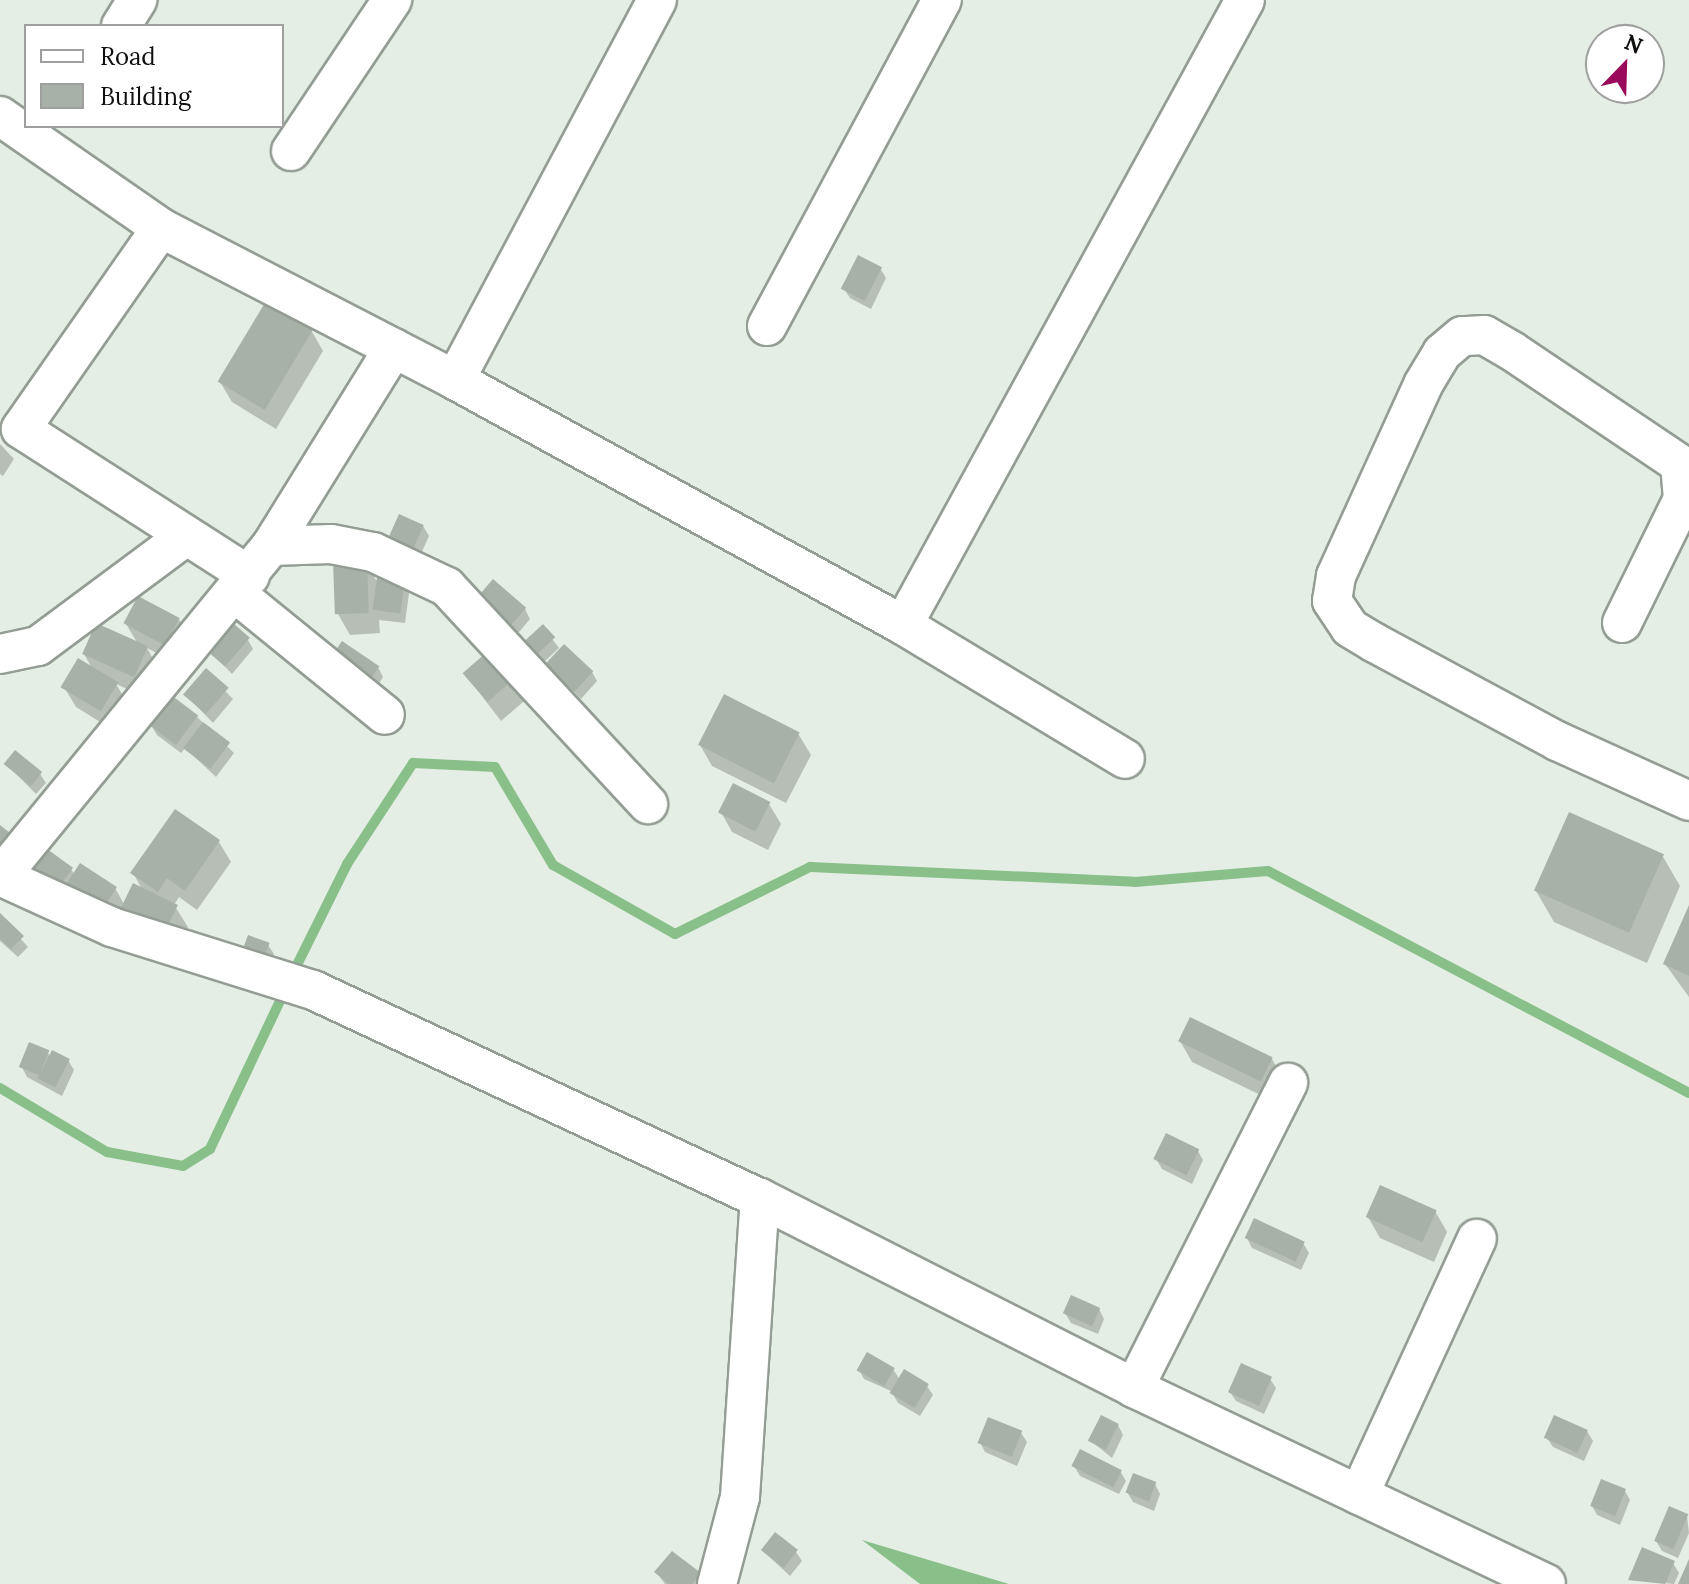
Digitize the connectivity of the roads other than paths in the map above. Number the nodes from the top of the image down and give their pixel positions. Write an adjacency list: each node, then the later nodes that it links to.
1 (137, 0): 6 (street)
2 (392, 0): 11 (street)
3 (657, 0): 15 (street)
4 (942, 0): 13 (street)
5 (1245, 0): 22 (street)
6 (122, 24)
7 (0, 116): 8 (street)
8 (24, 126)
9 (30, 128): 10 (street)
10 (50, 136): 12 (street)
11 (291, 151)
12 (161, 228): 14 (street); 16 (street)
13 (767, 326)
14 (394, 348): 15 (street); 19 (street)
15 (455, 380): 22 (street)
16 (10, 423): 18 (street)
17 (1682, 519): 21 (street); 26 (street)
18 (186, 536): 20 (street); 23 (street)
19 (271, 546): 20 (street); 27 (street)
20 (242, 585): 24 (street); 28 (street)
21 (1622, 623)
22 (903, 625): 25 (street)
23 (0, 654)
24 (385, 715)
25 (1125, 759)
26 (1689, 801)
27 (648, 804)
28 (0, 876): 30 (street)
29 (1288, 1083): 32 (street)
30 (760, 1198): 32 (street); 34 (street)
31 (1477, 1239): 33 (street)
32 (1134, 1388): 33 (street)
33 (1359, 1495): 35 (street)
34 (717, 1584)
35 (1546, 1584)

